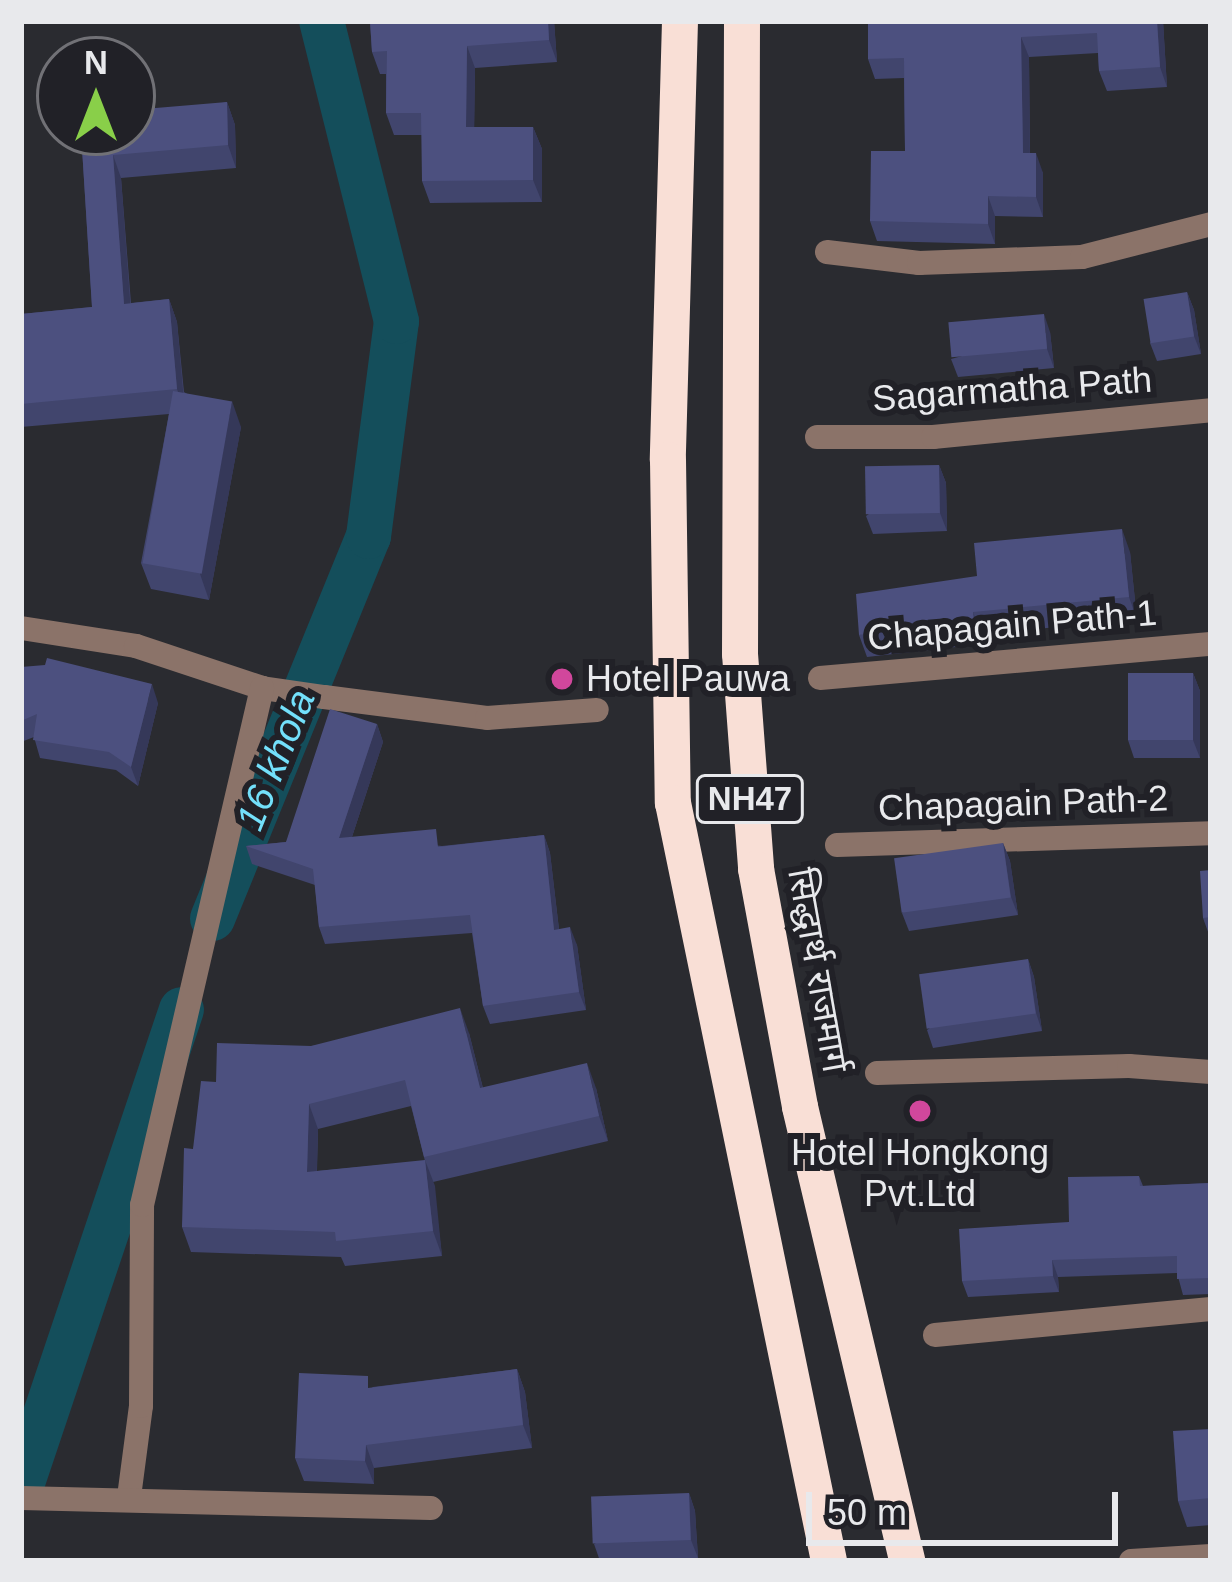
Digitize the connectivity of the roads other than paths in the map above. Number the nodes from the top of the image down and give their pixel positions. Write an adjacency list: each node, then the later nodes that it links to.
1 (680, 21): 22 (highway, NH47)
2 (742, 21): 23 (highway, सिद्धार्थ राजमार्ग / NH47)
3 (1211, 224): 4 (street)
4 (827, 252)
5 (1211, 410): 6 (street, Sagarmatha Path)
6 (817, 437)
7 (21, 628): 10 (street)
8 (1211, 644): 9 (street, Chapagain Path-1)
9 (820, 678)
10 (262, 688): 11 (street); 18 (street)
11 (597, 710)
12 (1211, 833): 13 (street, Chapagain Path-2)
13 (837, 845)
14 (1211, 1072): 15 (street)
15 (877, 1073)
16 (1211, 1309): 17 (street)
17 (934, 1335)
18 (129, 1497): 19 (street); 20 (street)
19 (21, 1498)
20 (431, 1508)
21 (1211, 1556): 24 (street)
22 (829, 1561)
23 (907, 1561)
24 (1131, 1561)

